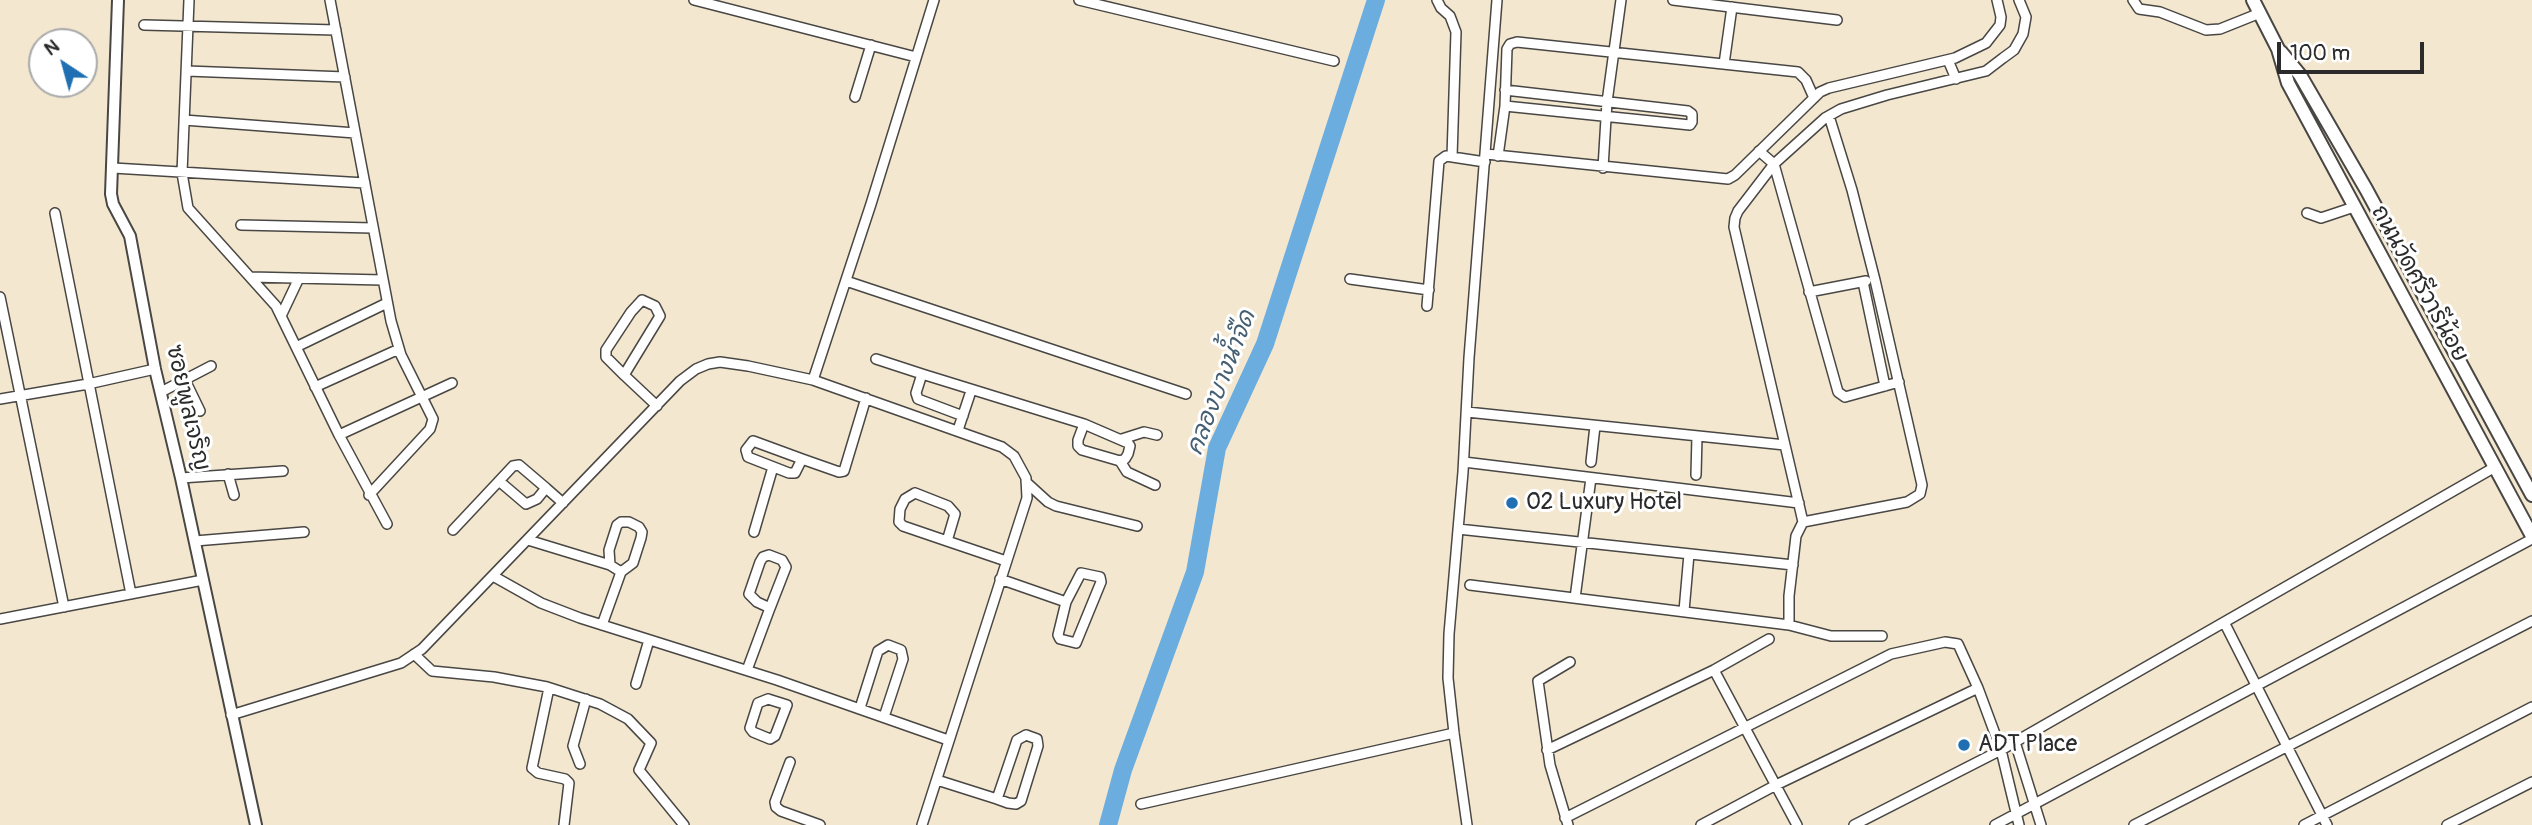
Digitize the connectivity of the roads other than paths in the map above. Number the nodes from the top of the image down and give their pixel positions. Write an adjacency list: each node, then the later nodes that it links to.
1 (116, 0): 46 (street, ซอยพูลเจริญ)
2 (189, 0): 19 (street)
3 (330, 0): 20 (street)
4 (694, 0): 21 (street)
5 (934, 0): 24 (street)
6 (1079, 0): 26 (street)
7 (1437, 0): 42 (street)
8 (1497, 0): 43 (street)
9 (1621, 0): 23 (street)
10 (1673, 0): 15 (street)
11 (2019, 0): 30 (street)
12 (2133, 0): 16 (street)
13 (2253, 0): 16 (main road, ถนนวัดศรีวารีน้อย)
14 (1998, 5): 25 (street)
15 (1732, 7): 17 (street); 27 (street)
16 (2260, 13): 22 (main road, ถนนวัดศรีวารีน้อย)
17 (1837, 20)
18 (144, 25): 19 (street)
19 (188, 25): 20 (street); 28 (street)
20 (335, 30): 29 (street)
21 (871, 45): 24 (street); 32 (street)
22 (2278, 49): 49 (main road, ถนนวัดศรีวารีน้อย); 50 (main road, ถนนวัดศรีวารีน้อย)
23 (1614, 52): 27 (street); 31 (street); 34 (street)
24 (916, 58): 60 (street)
25 (1948, 60): 30 (street); 33 (street)
26 (1334, 61)
27 (1724, 64): 33 (street)
28 (187, 71): 29 (street); 38 (street)
29 (345, 77): 39 (street)
30 (1956, 79): 37 (street)
31 (1505, 90): 34 (street); 35 (street)
32 (855, 97)
33 (1814, 98): 40 (street)
34 (1607, 102): 36 (street); 36 (street)
35 (1505, 106): 36 (street); 41 (street)
36 (1605, 115): 45 (street)
37 (1829, 116): 44 (street); 59 (street)
38 (184, 120): 39 (street); 47 (street)
39 (355, 133): 48 (street)
40 (1759, 151): 44 (street); 45 (street)
41 (1498, 156): 43 (street); 45 (street)
42 (1451, 157): 43 (street); 62 (street)
43 (1486, 158): 91 (street)
44 (1774, 164): 63 (street); 100 (street)
45 (1603, 168)
46 (113, 169): 47 (street); 72 (street, ซอยพูลเจริญ)
47 (182, 173): 48 (street); 55 (street)
48 (365, 183): 54 (street)
49 (2366, 189): 50 (main road); 118 (main road, ถนนวัดศรีวารีน้อย)
50 (2351, 203): 51 (street); 106 (main road, ถนนวัดศรีวารีน้อย)
51 (2307, 213)
52 (55, 214): 79 (street)
53 (240, 225): 54 (street)
54 (373, 228): 58 (street)
55 (250, 277): 56 (street); 67 (street)
56 (299, 278): 58 (street); 67 (street)
57 (1350, 279): 62 (street)
58 (383, 280): 65 (street)
59 (1875, 280): 61 (street); 77 (street)
60 (846, 281): 76 (street); 84 (street)
61 (1863, 282): 63 (street); 80 (street)
62 (1429, 290): 66 (street)
63 (1809, 292): 80 (street)
64 (0, 297): 85 (street)
65 (387, 303): 68 (street); 69 (street)
66 (1427, 306)
67 (281, 316): 68 (street)
68 (296, 347): 81 (street)
69 (399, 349): 81 (street); 86 (street)
70 (876, 359): 73 (street)
71 (211, 366): 75 (street)
72 (155, 369): 79 (street); 83 (street, ซอยพูลเจริญ)
73 (922, 374): 82 (street); 92 (street)
74 (624, 375): 74 (street); 89 (street)
75 (185, 380): 83 (street); 90 (street)
76 (813, 380): 87 (street); 89 (street)
77 (1899, 382): 80 (street); 121 (street)
78 (452, 383): 86 (street)
79 (88, 384): 85 (street); 142 (street)
80 (1885, 386)
81 (315, 387): 96 (street)
82 (971, 391): 92 (street); 93 (street)
83 (161, 392): 110 (street, ซอยพูลเจริญ)
84 (1186, 394)
85 (19, 396): 88 (street); 145 (street)
86 (421, 396): 96 (street); 117 (street)
87 (866, 398): 95 (street); 101 (street)
88 (0, 399)
89 (657, 406): 119 (street)
90 (200, 411)
91 (1468, 412): 94 (street); 103 (street)
92 (963, 416): 95 (street)
93 (1084, 424): 99 (street); 102 (street)
94 (1595, 426): 98 (street); 104 (street)
95 (958, 430): 113 (street)
96 (339, 435): 117 (street)
97 (1157, 435): 99 (street)
98 (1697, 436): 100 (street); 109 (street)
99 (1122, 439): 102 (street)
100 (1785, 445): 120 (street)
101 (802, 458): 105 (street); 105 (street)
102 (1120, 461): 114 (street)
103 (1464, 462): 111 (street); 124 (street)
104 (1591, 462)
105 (773, 467): 127 (street)
106 (2495, 467): 128 (main road, ถนนวัดศรีวารีน้อย); 150 (street)
107 (283, 471): 108 (street)
108 (228, 474): 110 (street); 116 (street)
109 (1696, 474)
110 (181, 478): 130 (street, ซอยพูลเจริญ)
111 (1591, 478): 120 (street); 132 (street)
112 (499, 481): 115 (street); 115 (street); 125 (street)
113 (1026, 482): 123 (street); 134 (street)
114 (1155, 485)
115 (546, 488): 119 (street)
116 (233, 495)
117 (369, 495): 122 (street)
118 (2532, 495)
119 (563, 503): 129 (street)
120 (1799, 503): 121 (street)
121 (1803, 522): 136 (street)
122 (387, 524)
123 (1137, 526)
124 (1458, 529): 132 (street); 172 (street)
125 (453, 530)
126 (304, 532): 130 (street)
127 (754, 532)
128 (2532, 538): 161 (street)
129 (527, 540): 135 (street); 138 (street)
130 (195, 541): 140 (street, ซอยพูลเจริญ)
131 (947, 541): 131 (street); 134 (street)
132 (1582, 543): 133 (street); 143 (street)
133 (1689, 554): 136 (street); 147 (street)
134 (1006, 561): 139 (street)
135 (610, 565): 137 (street); 137 (street)
136 (1793, 565): 152 (street)
137 (621, 572): 151 (street)
138 (493, 576): 151 (street); 156 (street)
139 (1000, 579): 144 (street); 173 (street)
140 (203, 580): 142 (street); 169 (street, ซอยพูลเจริญ)
141 (1470, 585): 143 (street)
142 (131, 594): 145 (street)
143 (1575, 598): 147 (street)
144 (1066, 602): 144 (street)
145 (64, 607): 148 (street)
146 (770, 608): 146 (street); 158 (street)
147 (1684, 611): 152 (street)
148 (0, 619)
149 (2532, 621): 175 (street)
150 (2224, 622): 161 (street); 174 (street)
151 (602, 625): 155 (street)
152 (1789, 625): 153 (street)
153 (1882, 636)
154 (1769, 639): 159 (street)
155 (649, 640): 158 (street); 160 (street)
156 (414, 654): 163 (street); 169 (street)
157 (1570, 662): 176 (street)
158 (747, 670): 162 (street)
159 (1714, 670): 171 (street); 176 (street)
160 (636, 684)
161 (2257, 685): 175 (street); 184 (street)
162 (796, 687): 166 (street); 168 (street)
163 (549, 688): 165 (street); 190 (street)
164 (1978, 688): 171 (street); 177 (street); 182 (street)
165 (586, 699): 179 (street); 191 (street)
166 (787, 705): 166 (street)
167 (2532, 707): 187 (street)
168 (860, 708): 170 (street); 170 (street)
169 (231, 715): 189 (street, ซอยพูลเจริญ)
170 (884, 717): 173 (street)
171 (1745, 726): 182 (street); 188 (street)
172 (1454, 733): 185 (street); 194 (street)
173 (948, 740): 180 (street)
174 (2015, 742): 177 (street); 184 (street)
175 (2288, 746): 187 (street); 201 (street)
176 (1547, 750): 188 (street)
177 (2001, 750): 186 (street); 197 (street)
178 (790, 762): 192 (street)
179 (580, 764)
180 (937, 780): 183 (street); 193 (street)
181 (2532, 782): 204 (street)
182 (1776, 785): 195 (street); 196 (street)
183 (998, 799): 183 (street)
184 (2035, 803): 186 (street); 200 (street)
185 (1141, 804)
186 (2016, 814): 198 (street); 199 (street)
187 (2323, 815): 202 (street); 203 (street)
188 (1567, 822)
189 (256, 825)
190 (564, 825)
191 (684, 825)
192 (820, 825)
193 (922, 825)
194 (1467, 825)
195 (1701, 825)
196 (1797, 825)
197 (1854, 825)
198 (1995, 825)
199 (2019, 825)
200 (2041, 825)
201 (2134, 825)
202 (2304, 825)
203 (2327, 825)
204 (2447, 825)

